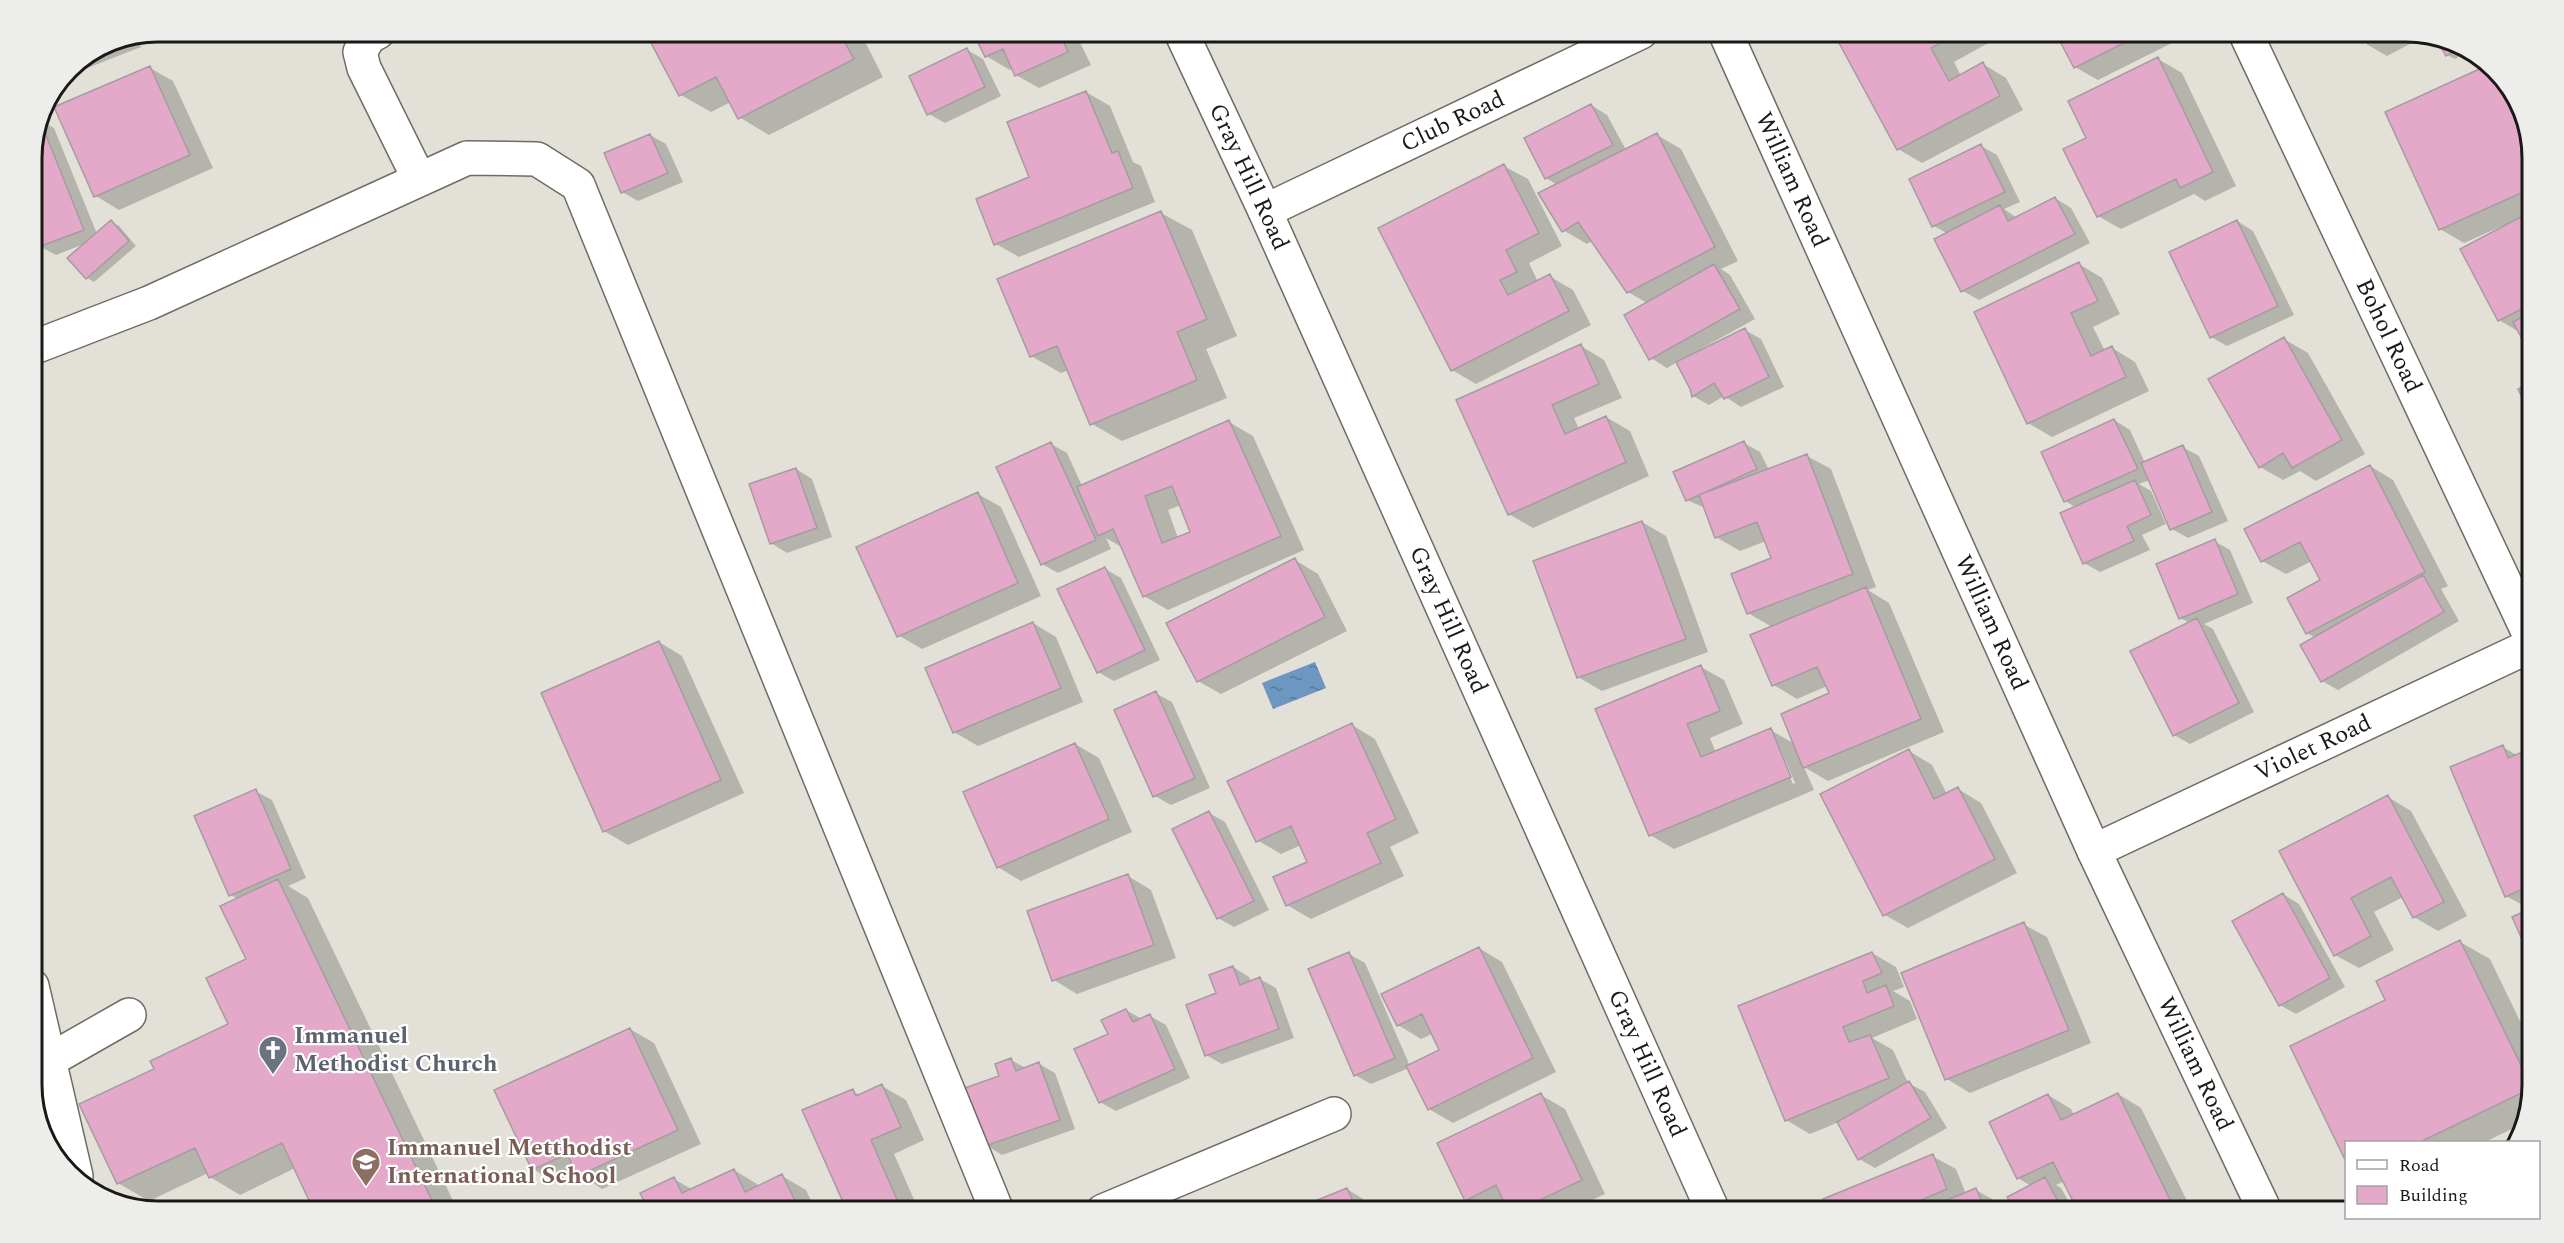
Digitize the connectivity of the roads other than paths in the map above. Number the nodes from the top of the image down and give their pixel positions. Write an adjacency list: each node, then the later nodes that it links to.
1 (366, 42): 6 (street)
2 (1186, 42): 7 (street, Gray Hill Road)
3 (1620, 42): 7 (street, Club Road)
4 (1730, 42): 11 (street, William Road)
5 (2250, 42): 9 (street, Bohol Road)
6 (419, 180): 8 (street); 17 (street)
7 (1265, 211): 19 (street, Gray Hill Road)
8 (42, 344)
9 (2522, 619)
10 (2522, 650): 11 (street, Violet Road)
11 (2094, 852): 20 (street, William Road)
12 (129, 1015): 14 (street)
13 (42, 1027): 14 (street)
14 (50, 1060): 16 (street)
15 (1334, 1114): 18 (street)
16 (73, 1164)
17 (993, 1201)
18 (1129, 1201)
19 (1708, 1201)
20 (2260, 1201)

